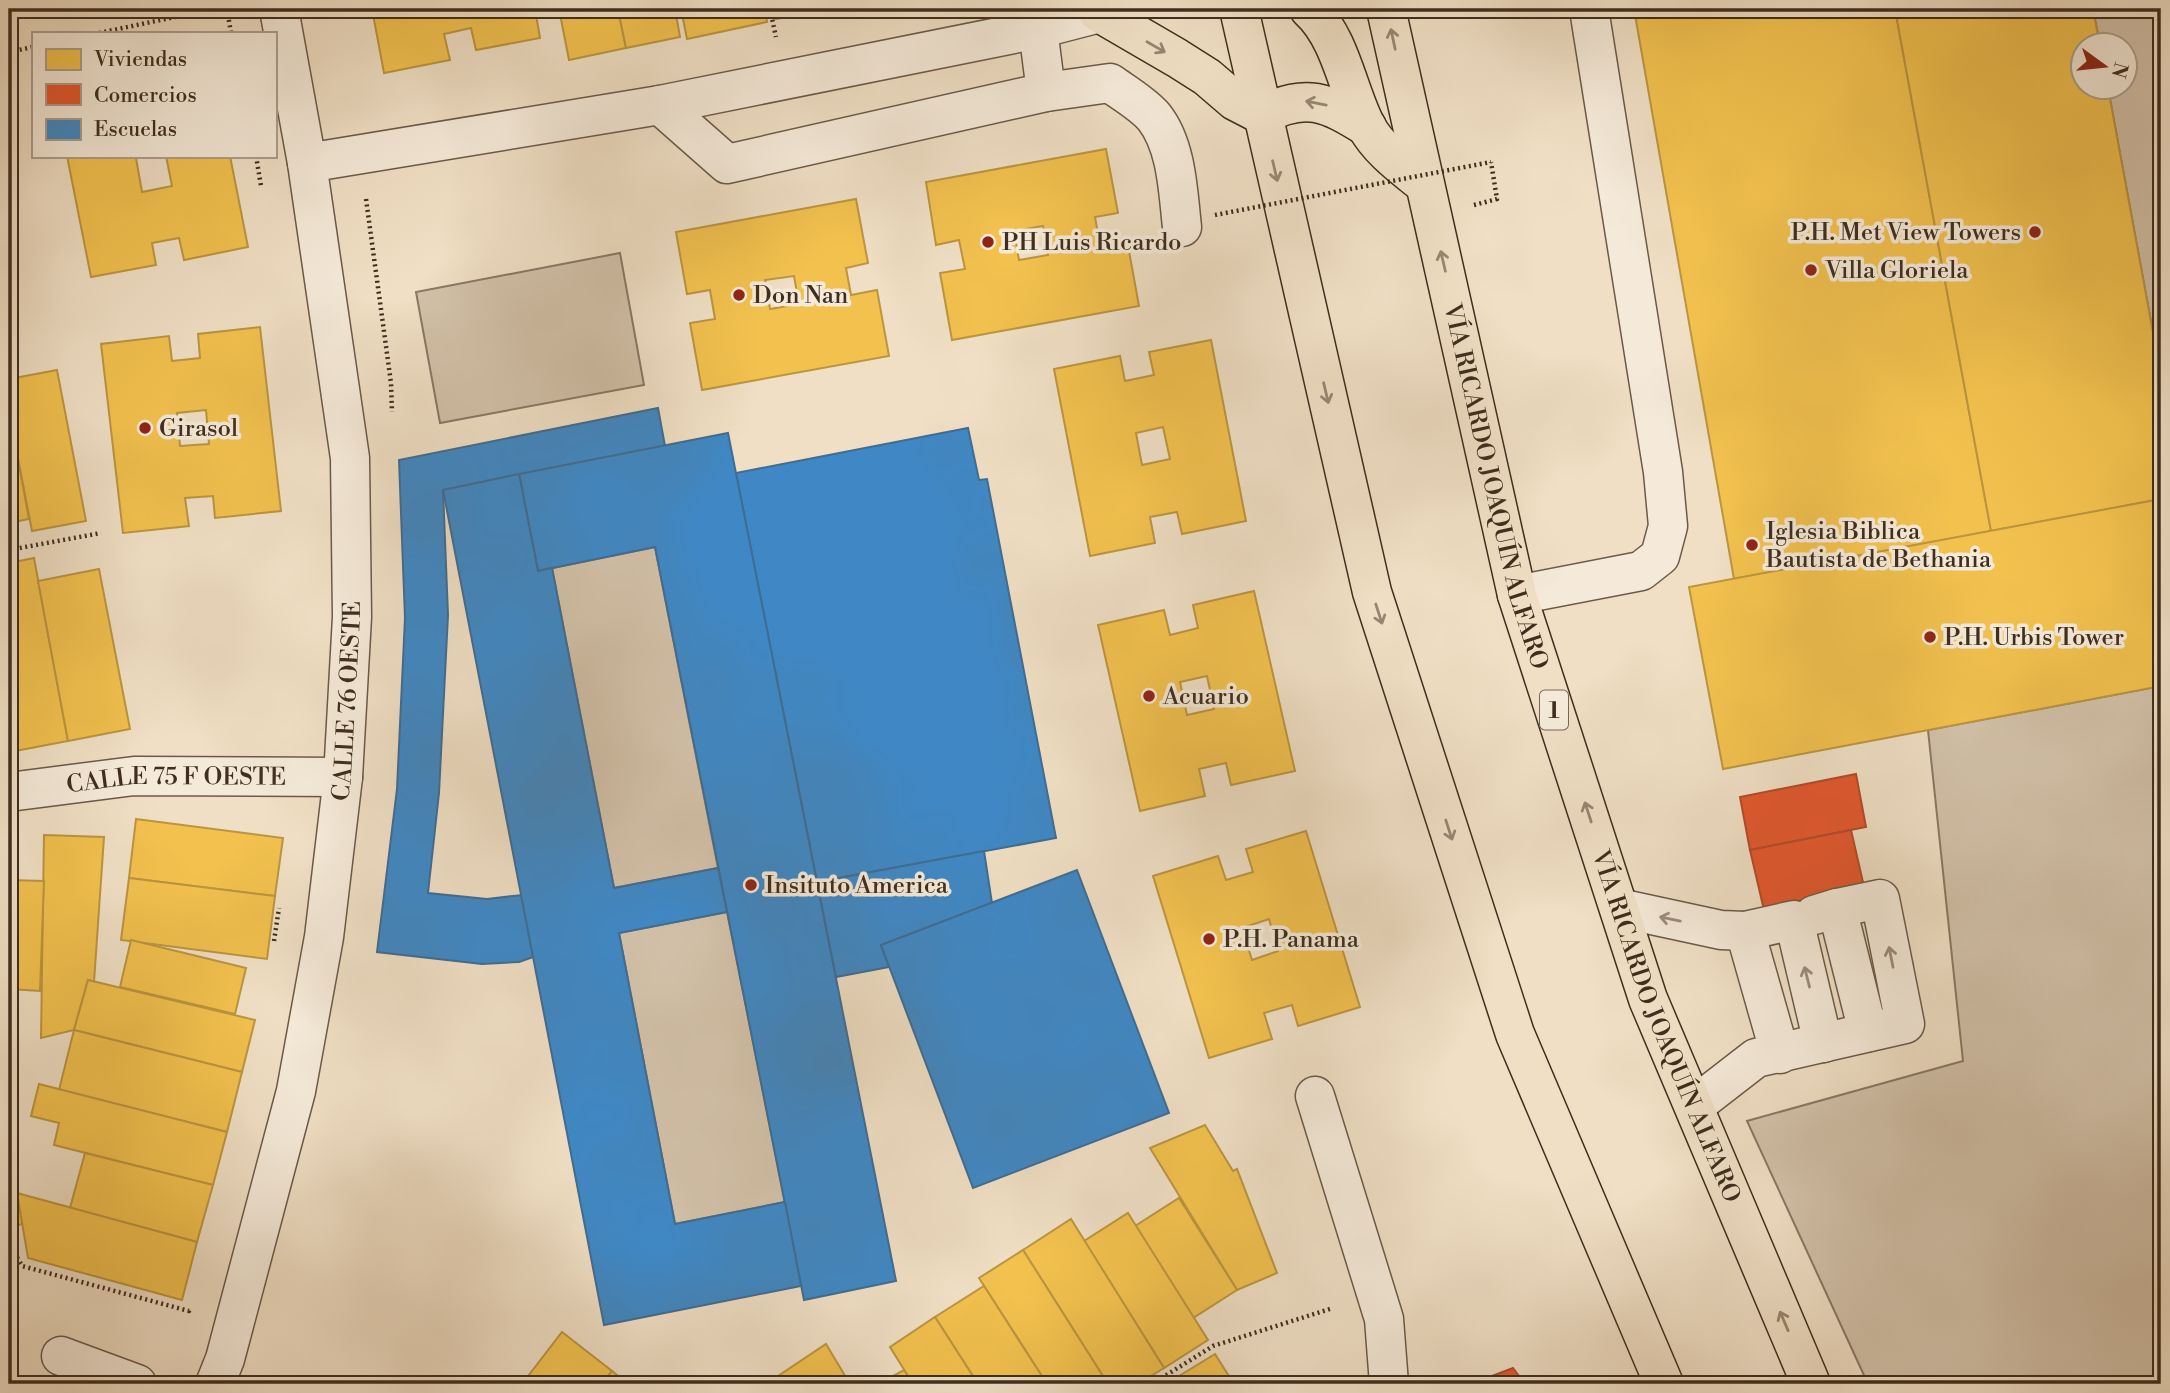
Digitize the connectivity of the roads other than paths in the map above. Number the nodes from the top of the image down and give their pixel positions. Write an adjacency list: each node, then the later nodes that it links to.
1 (279, 9): 12 (street, CALLE 76 OESTE)
2 (1239, 9): 10 (main road)
3 (1309, 9): 11 (main road)
4 (1386, 9): 13 (main road, VÍA RICARDO JOAQUÍN ALFARO / 1, one-way to 4)
5 (1590, 9): 15 (street)
6 (1105, 10): 7 (street); 10 (main road, one-way to 10)
7 (1022, 25): 8 (street); 9 (street)
8 (1046, 92): 9 (street); 14 (street)
9 (660, 105): 12 (street)
10 (1262, 114): 11 (main road, one-way to 10); 29 (main road, one-way to 29)
11 (1367, 127): 13 (main road)
12 (307, 163): 16 (street, CALLE 76 OESTE)
13 (1424, 184): 15 (main road, VÍA RICARDO JOAQUÍN ALFARO / 1, one-way to 13)
14 (1198, 221)
15 (1517, 595): 18 (main road, VÍA RICARDO JOAQUÍN ALFARO / 1, one-way to 15)
16 (343, 777): 17 (street, CALLE 75 F OESTE); 27 (street, CALLE 76 OESTE)
17 (9, 792)
18 (1619, 908): 20 (street, one-way to 18); 24 (main road, VÍA RICARDO JOAQUÍN ALFARO / 1)
19 (1794, 920): 20 (street); 21 (street, one-way to 19); 21 (street, one-way to 19)
20 (1745, 931): 22 (street)
21 (1824, 1043): 22 (street)
22 (1780, 1054): 24 (street)
23 (1315, 1096): 28 (street)
24 (1693, 1106): 30 (main road, VÍA RICARDO JOAQUÍN ALFARO / 1, one-way to 24)
25 (61, 1356): 26 (street)
26 (137, 1384)
27 (215, 1384)
28 (1389, 1384)
29 (1664, 1384)
30 (1811, 1384)

